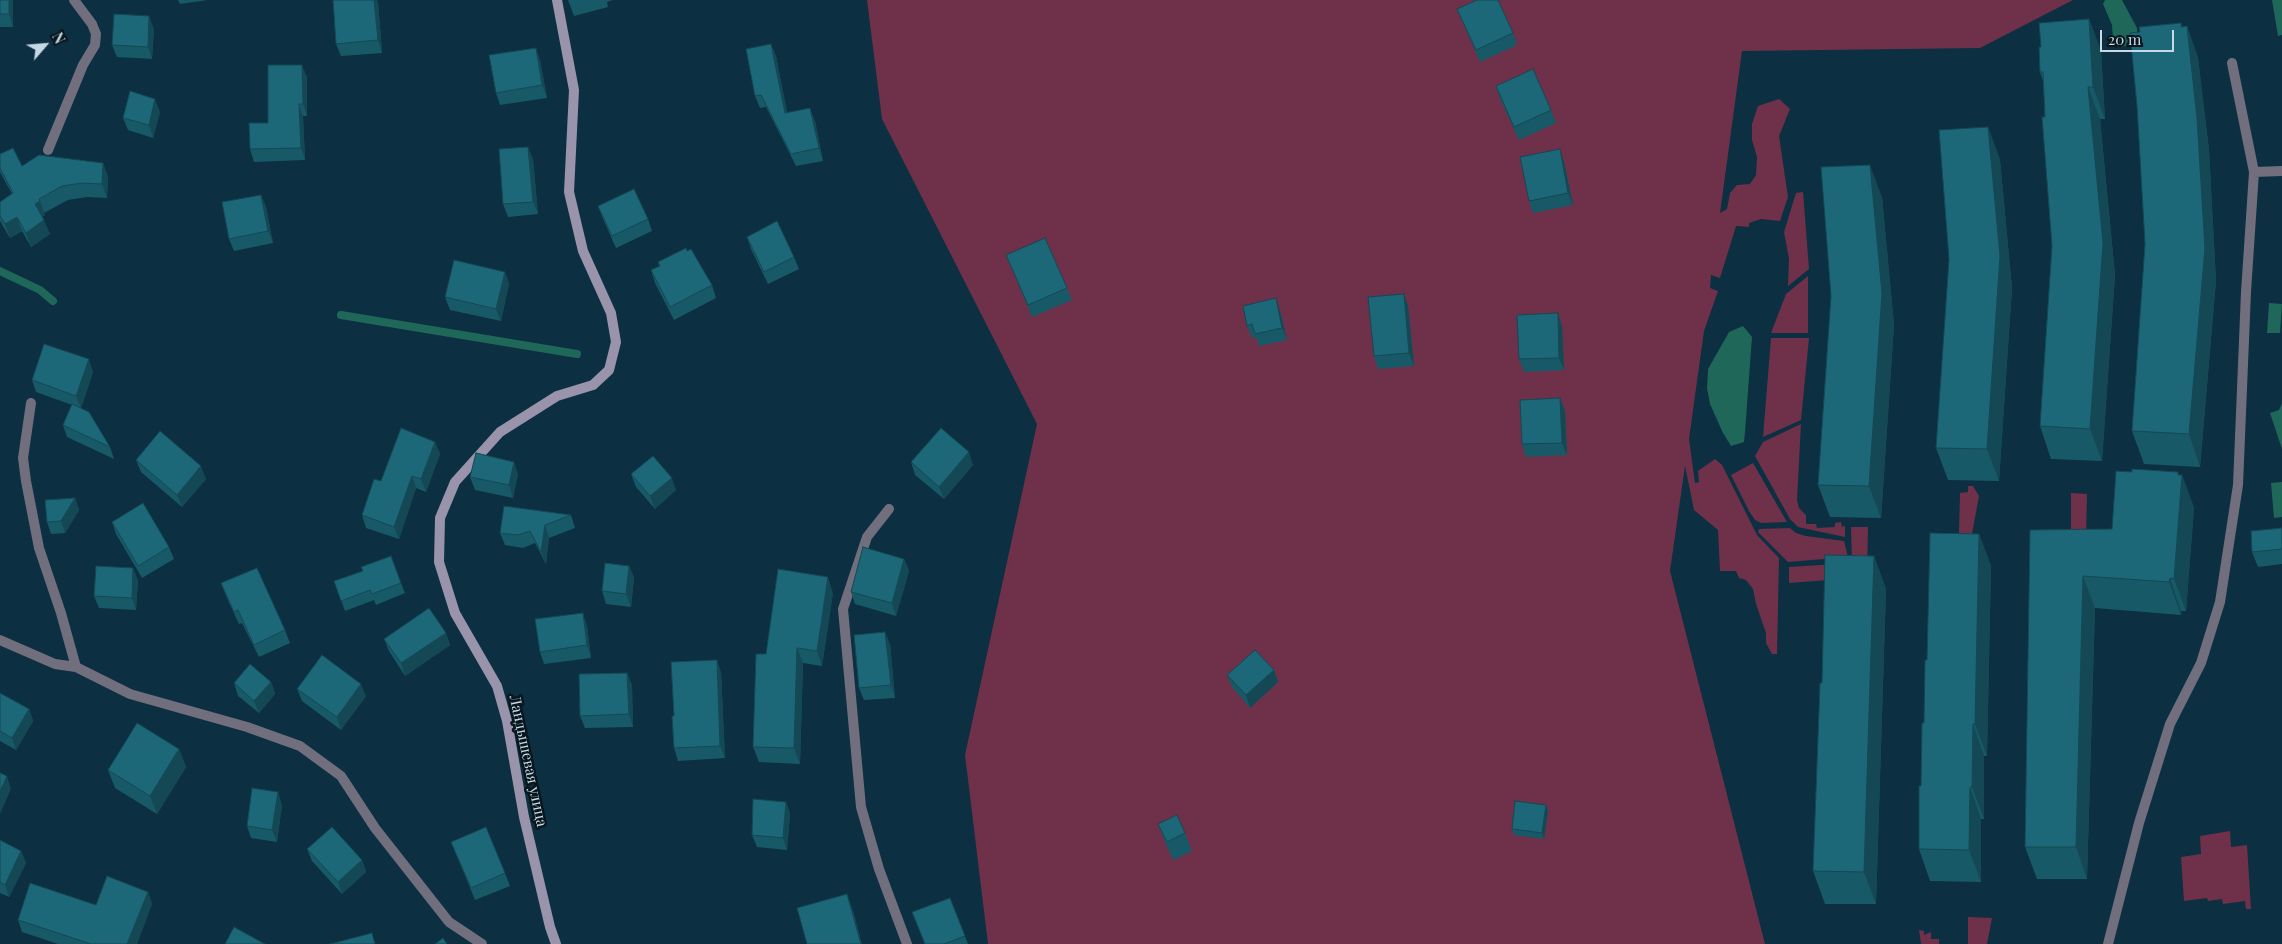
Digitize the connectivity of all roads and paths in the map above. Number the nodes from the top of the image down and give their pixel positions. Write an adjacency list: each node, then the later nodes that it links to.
1 (74, 0): 4 (street)
2 (557, 0): 12 (street, Ландышевая улица)
3 (2232, 63): 6 (street)
4 (48, 150)
5 (2282, 170): 6 (street)
6 (2254, 172): 14 (street)
7 (31, 403): 10 (street)
8 (889, 509): 13 (street)
9 (0, 640): 10 (street)
10 (76, 666): 11 (street)
11 (482, 944)
12 (556, 944)
13 (907, 944)
14 (2108, 944)

